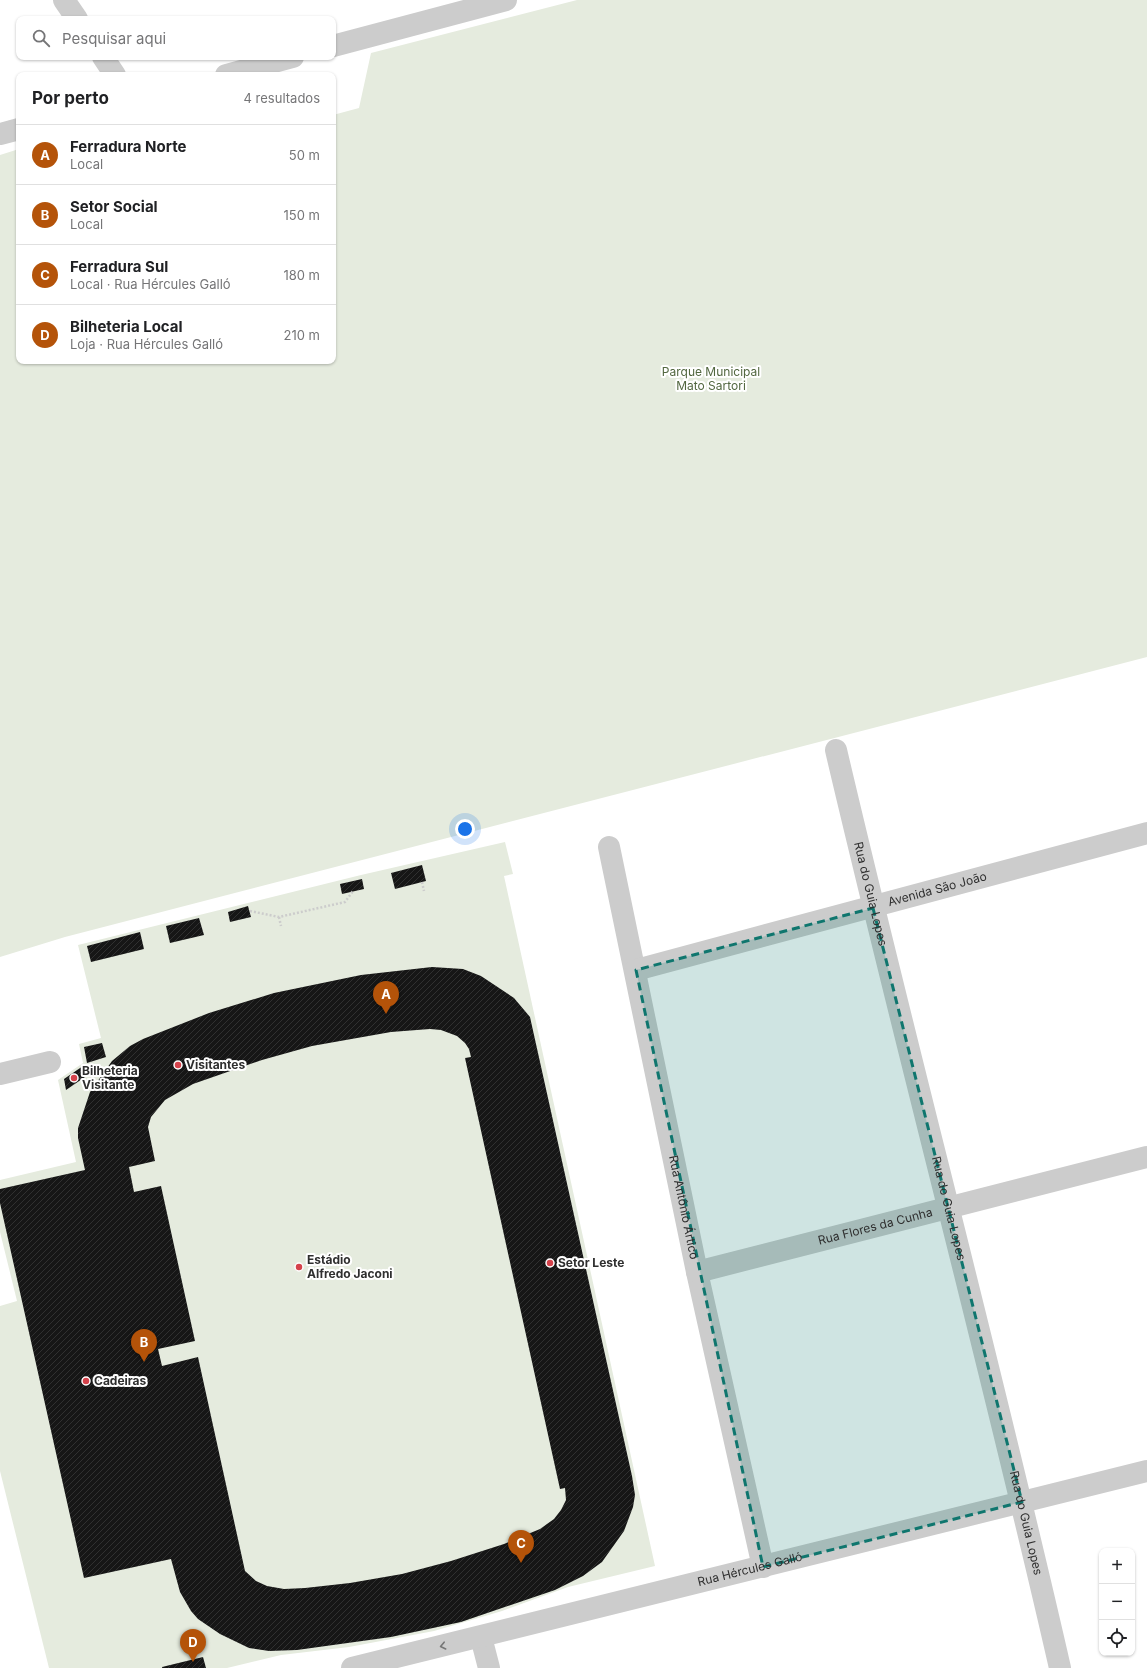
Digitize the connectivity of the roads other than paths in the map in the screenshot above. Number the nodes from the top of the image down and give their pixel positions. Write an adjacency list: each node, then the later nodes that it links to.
1 (64, 0): 3 (street)
2 (506, 0): 4 (street)
3 (75, 16)
4 (336, 45)
5 (104, 60): 7 (street)
6 (282, 60): 8 (street)
7 (113, 72)
8 (237, 72)
9 (16, 130): 10 (street)
10 (0, 134)
11 (836, 750): 14 (street, Rua do Guia Lopes)
12 (1147, 833): 14 (street, Avenida São João)
13 (609, 847): 15 (street, Rua Antônio Ártico)
14 (873, 908): 15 (street, Avenida São João); 19 (street, Rua do Guia Lopes)
15 (636, 970): 20 (street, Rua Antônio Ártico)
16 (50, 1062): 17 (street)
17 (0, 1074)
18 (1147, 1157): 19 (street, Rua Flores da Cunha)
19 (949, 1208): 20 (street, Rua Flores da Cunha); 22 (street, Rua do Guia Lopes)
20 (698, 1272): 23 (street, Rua Antônio Ártico)
21 (1147, 1470): 22 (street, Rua Hércules Galló)
22 (1022, 1502): 23 (street, Rua Hércules Galló); 27 (street, Rua do Guia Lopes)
23 (763, 1567): 24 (street, Rua Hércules Galló)
24 (481, 1637): 25 (street, Rua Hércules Galló, one-way to 25); 26 (street)
25 (352, 1668)
26 (489, 1668)
27 (1060, 1668)

